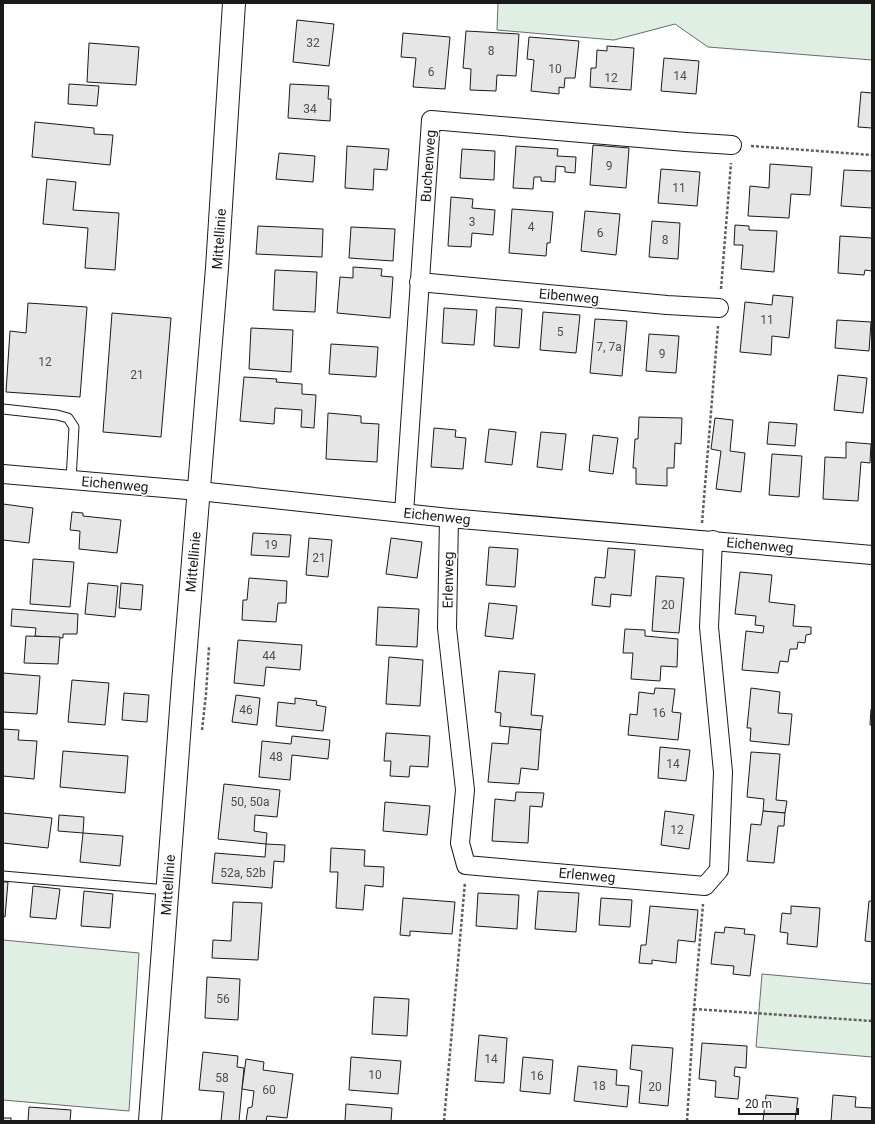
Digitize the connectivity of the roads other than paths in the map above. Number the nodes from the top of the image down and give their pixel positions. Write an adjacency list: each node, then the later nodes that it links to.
1 (234, 3): 8 (street, Mittellinie)
2 (732, 144): 3 (street, Buchenweg)
3 (419, 282): 4 (street, Eibenweg); 9 (street, Buchenweg)
4 (719, 308)
5 (3, 409): 7 (lane)
6 (3, 474): 7 (street, Eichenweg)
7 (71, 480): 8 (street, Eichenweg)
8 (199, 491): 9 (street, Eichenweg); 14 (street, Mittellinie)
9 (404, 513): 10 (street, Eichenweg)
10 (449, 518): 11 (street, Eichenweg); 11 (street, Erlenweg)
11 (707, 540): 12 (street, Eichenweg)
12 (872, 555)
13 (3, 876): 14 (lane)
14 (167, 890): 15 (street, Mittellinie)
15 (150, 1121)

